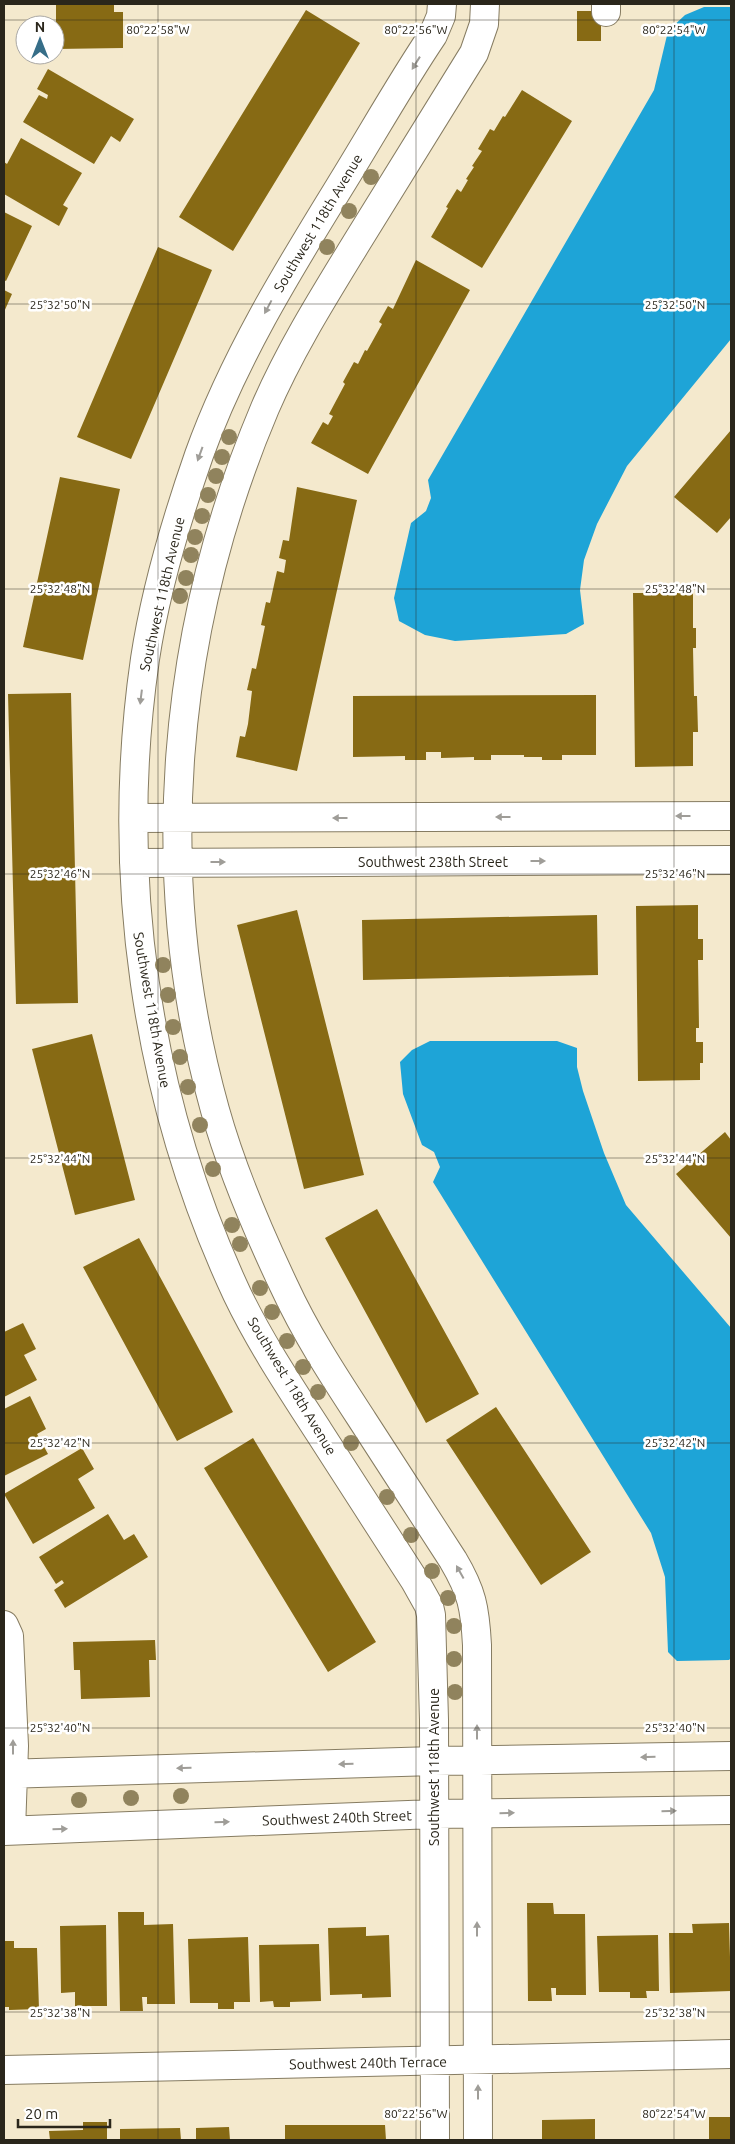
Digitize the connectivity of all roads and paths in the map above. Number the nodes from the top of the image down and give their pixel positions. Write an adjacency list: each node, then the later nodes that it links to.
1 (442, 4): 4 (street, Southwest 118th Avenue, one-way to 4)
2 (485, 4): 5 (street)
3 (731, 816): 5 (street, one-way to 5)
4 (134, 818): 5 (street); 7 (street, Southwest 118th Avenue)
5 (178, 818): 8 (street)
6 (731, 860): 8 (street, Southwest 238th Street, one-way to 6)
7 (134, 863): 8 (street, Southwest 238th Street); 12 (street, Southwest 118th Avenue)
8 (178, 863): 11 (street, one-way to 8)
9 (4, 1625): 13 (street, one-way to 9)
10 (731, 1756): 11 (street, one-way to 11)
11 (477, 1760): 12 (street); 15 (street)
12 (434, 1761): 13 (street, one-way to 13); 16 (street, Southwest 118th Avenue)
13 (8, 1774): 17 (street)
14 (731, 1810): 15 (street, Southwest 240th Street, one-way to 14)
15 (477, 1813): 16 (street, Southwest 240th Street); 19 (street, one-way to 15)
16 (434, 1814): 17 (street, Southwest 240th Street, one-way to 16); 20 (street, Southwest 118th Avenue)
17 (7, 1830)
18 (731, 2054): 19 (street, Southwest 240th Terrace)
19 (478, 2061): 20 (street, Southwest 240th Terrace); 23 (street, one-way to 19)
20 (434, 2062): 21 (street, Southwest 240th Terrace); 22 (street, Southwest 118th Avenue)
21 (4, 2070)
22 (435, 2140)
23 (478, 2140)

